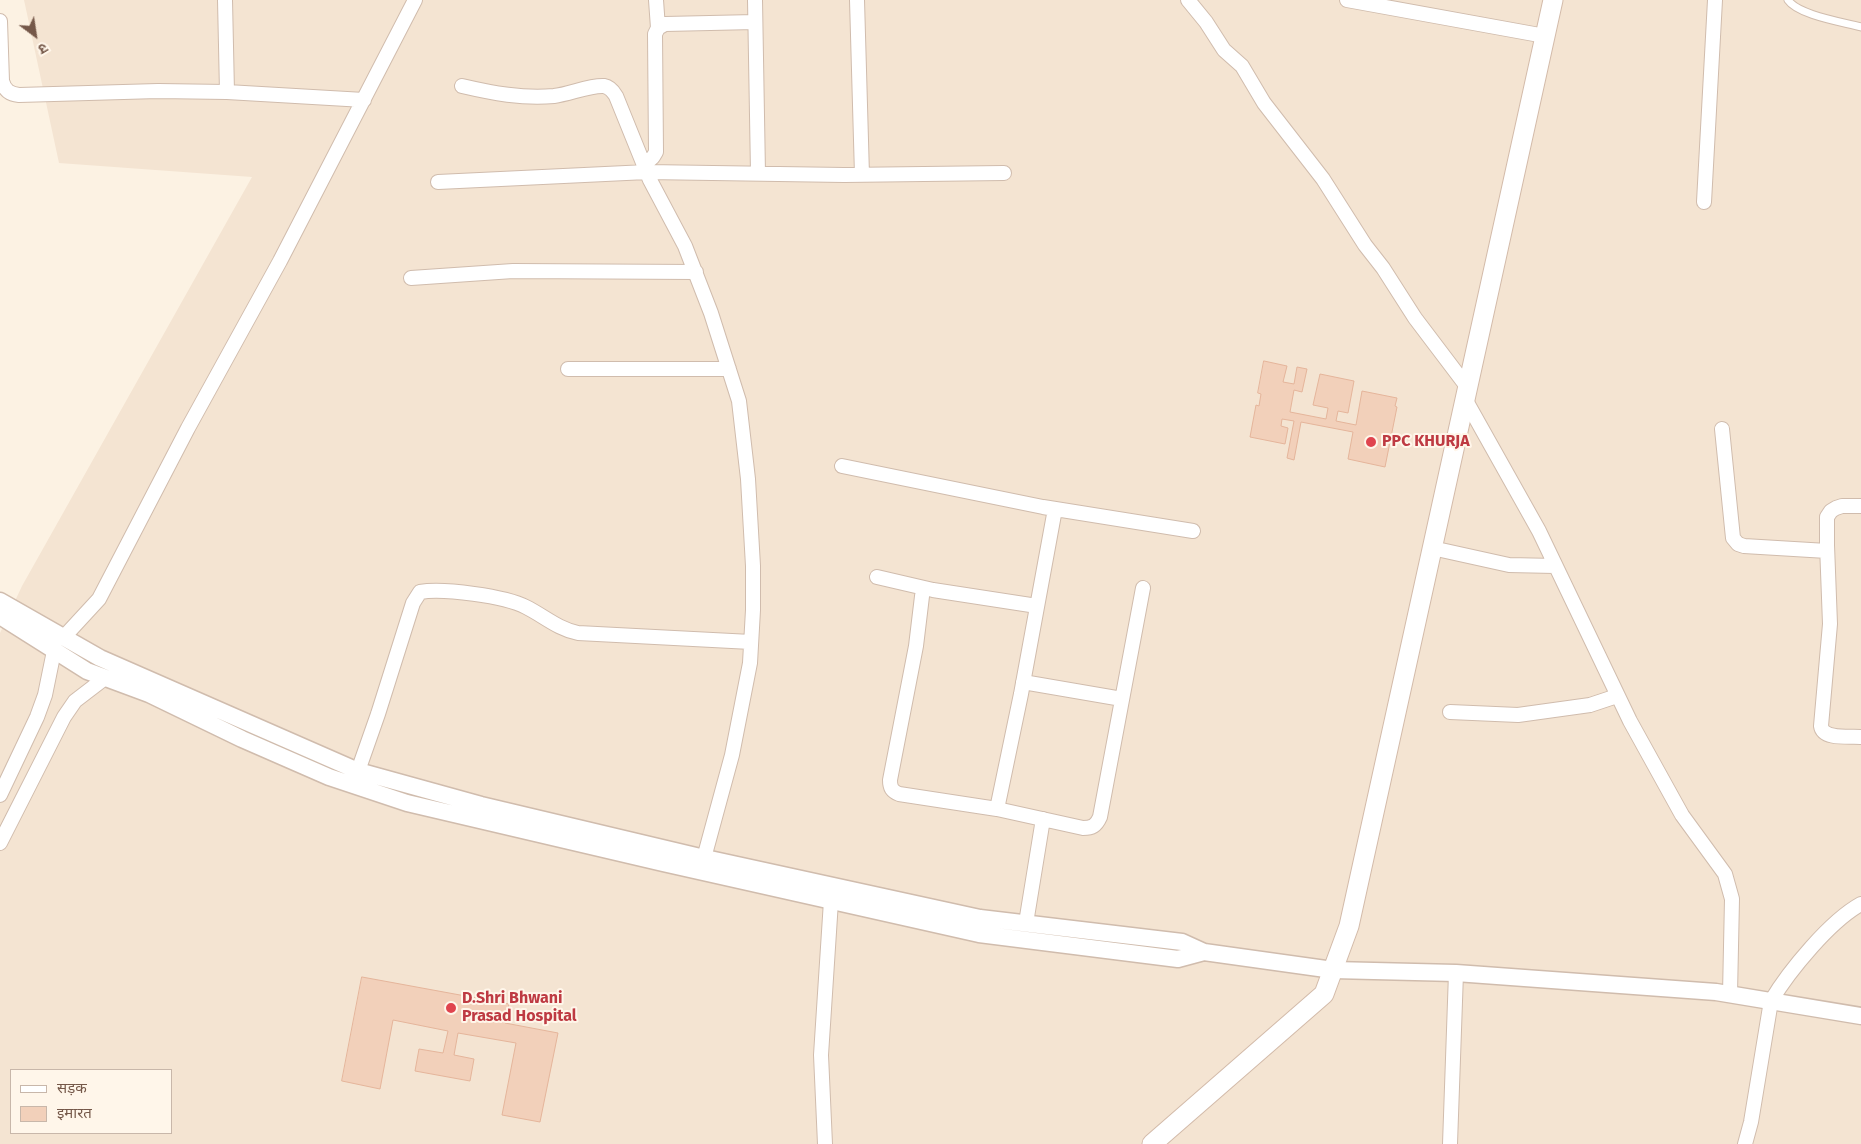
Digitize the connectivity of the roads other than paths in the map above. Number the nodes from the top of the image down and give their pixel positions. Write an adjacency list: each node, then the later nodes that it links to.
1 (225, 0): 18 (street)
2 (415, 0): 19 (street)
3 (656, 0): 14 (street)
4 (755, 0): 12 (street)
5 (857, 0): 23 (street)
6 (1347, 0): 15 (street)
7 (1553, 0): 15 (main road)
8 (1715, 0): 25 (street)
9 (1788, 0): 13 (lane)
10 (1193, 3): 30 (street)
11 (0, 21): 16 (street)
12 (755, 22): 14 (street); 21 (street)
13 (1861, 27)
14 (658, 28): 20 (street)
15 (1545, 36): 30 (main road)
16 (0, 56): 18 (street)
17 (462, 86): 20 (street)
18 (227, 92): 19 (street)
19 (364, 100): 46 (street)
20 (645, 168): 21 (street); 24 (street); 26 (street)
21 (758, 173): 23 (street)
22 (1004, 173): 23 (street)
23 (862, 175)
24 (438, 182)
25 (1704, 202)
26 (696, 272): 27 (street); 28 (street)
27 (412, 278)
28 (729, 369): 29 (street); 45 (street)
29 (568, 370)
30 (1466, 393): 36 (main road); 38 (street)
31 (1722, 429): 37 (street)
32 (842, 466): 34 (street)
33 (1861, 506): 37 (street)
34 (1054, 508): 35 (street); 43 (street)
35 (1192, 531)
36 (1432, 548): 38 (street); 63 (main road)
37 (1827, 551): 52 (street)
38 (1555, 566): 49 (street)
39 (877, 578): 40 (street)
40 (923, 588): 43 (street); 55 (street)
41 (1143, 588): 50 (street)
42 (0, 601): 46 (street)
43 (1037, 606): 48 (street)
44 (0, 616): 46 (street)
45 (751, 642): 53 (street); 58 (street)
46 (66, 649): 47 (street); 53 (street); 54 (street)
47 (105, 678): 57 (street); 59 (street)
48 (1023, 682): 50 (street); 55 (street)
49 (1618, 696): 51 (street); 65 (street)
50 (1122, 699): 56 (street)
51 (1450, 712)
52 (1861, 737)
53 (358, 771): 58 (street)
54 (0, 795)
55 (996, 809): 56 (street)
56 (1043, 819): 61 (street)
57 (0, 844)
58 (704, 858): 61 (street)
59 (831, 901): 62 (street); 68 (street)
60 (1861, 904): 66 (street)
61 (1026, 923): 62 (street)
62 (1204, 952): 63 (street)
63 (1333, 970): 64 (street); 69 (main road)
64 (1456, 972): 65 (street); 70 (street)
65 (1730, 994): 66 (street)
66 (1771, 1001): 67 (street); 71 (street)
67 (1861, 1016)
68 (826, 1144)
69 (1152, 1144)
70 (1450, 1144)
71 (1745, 1144)

